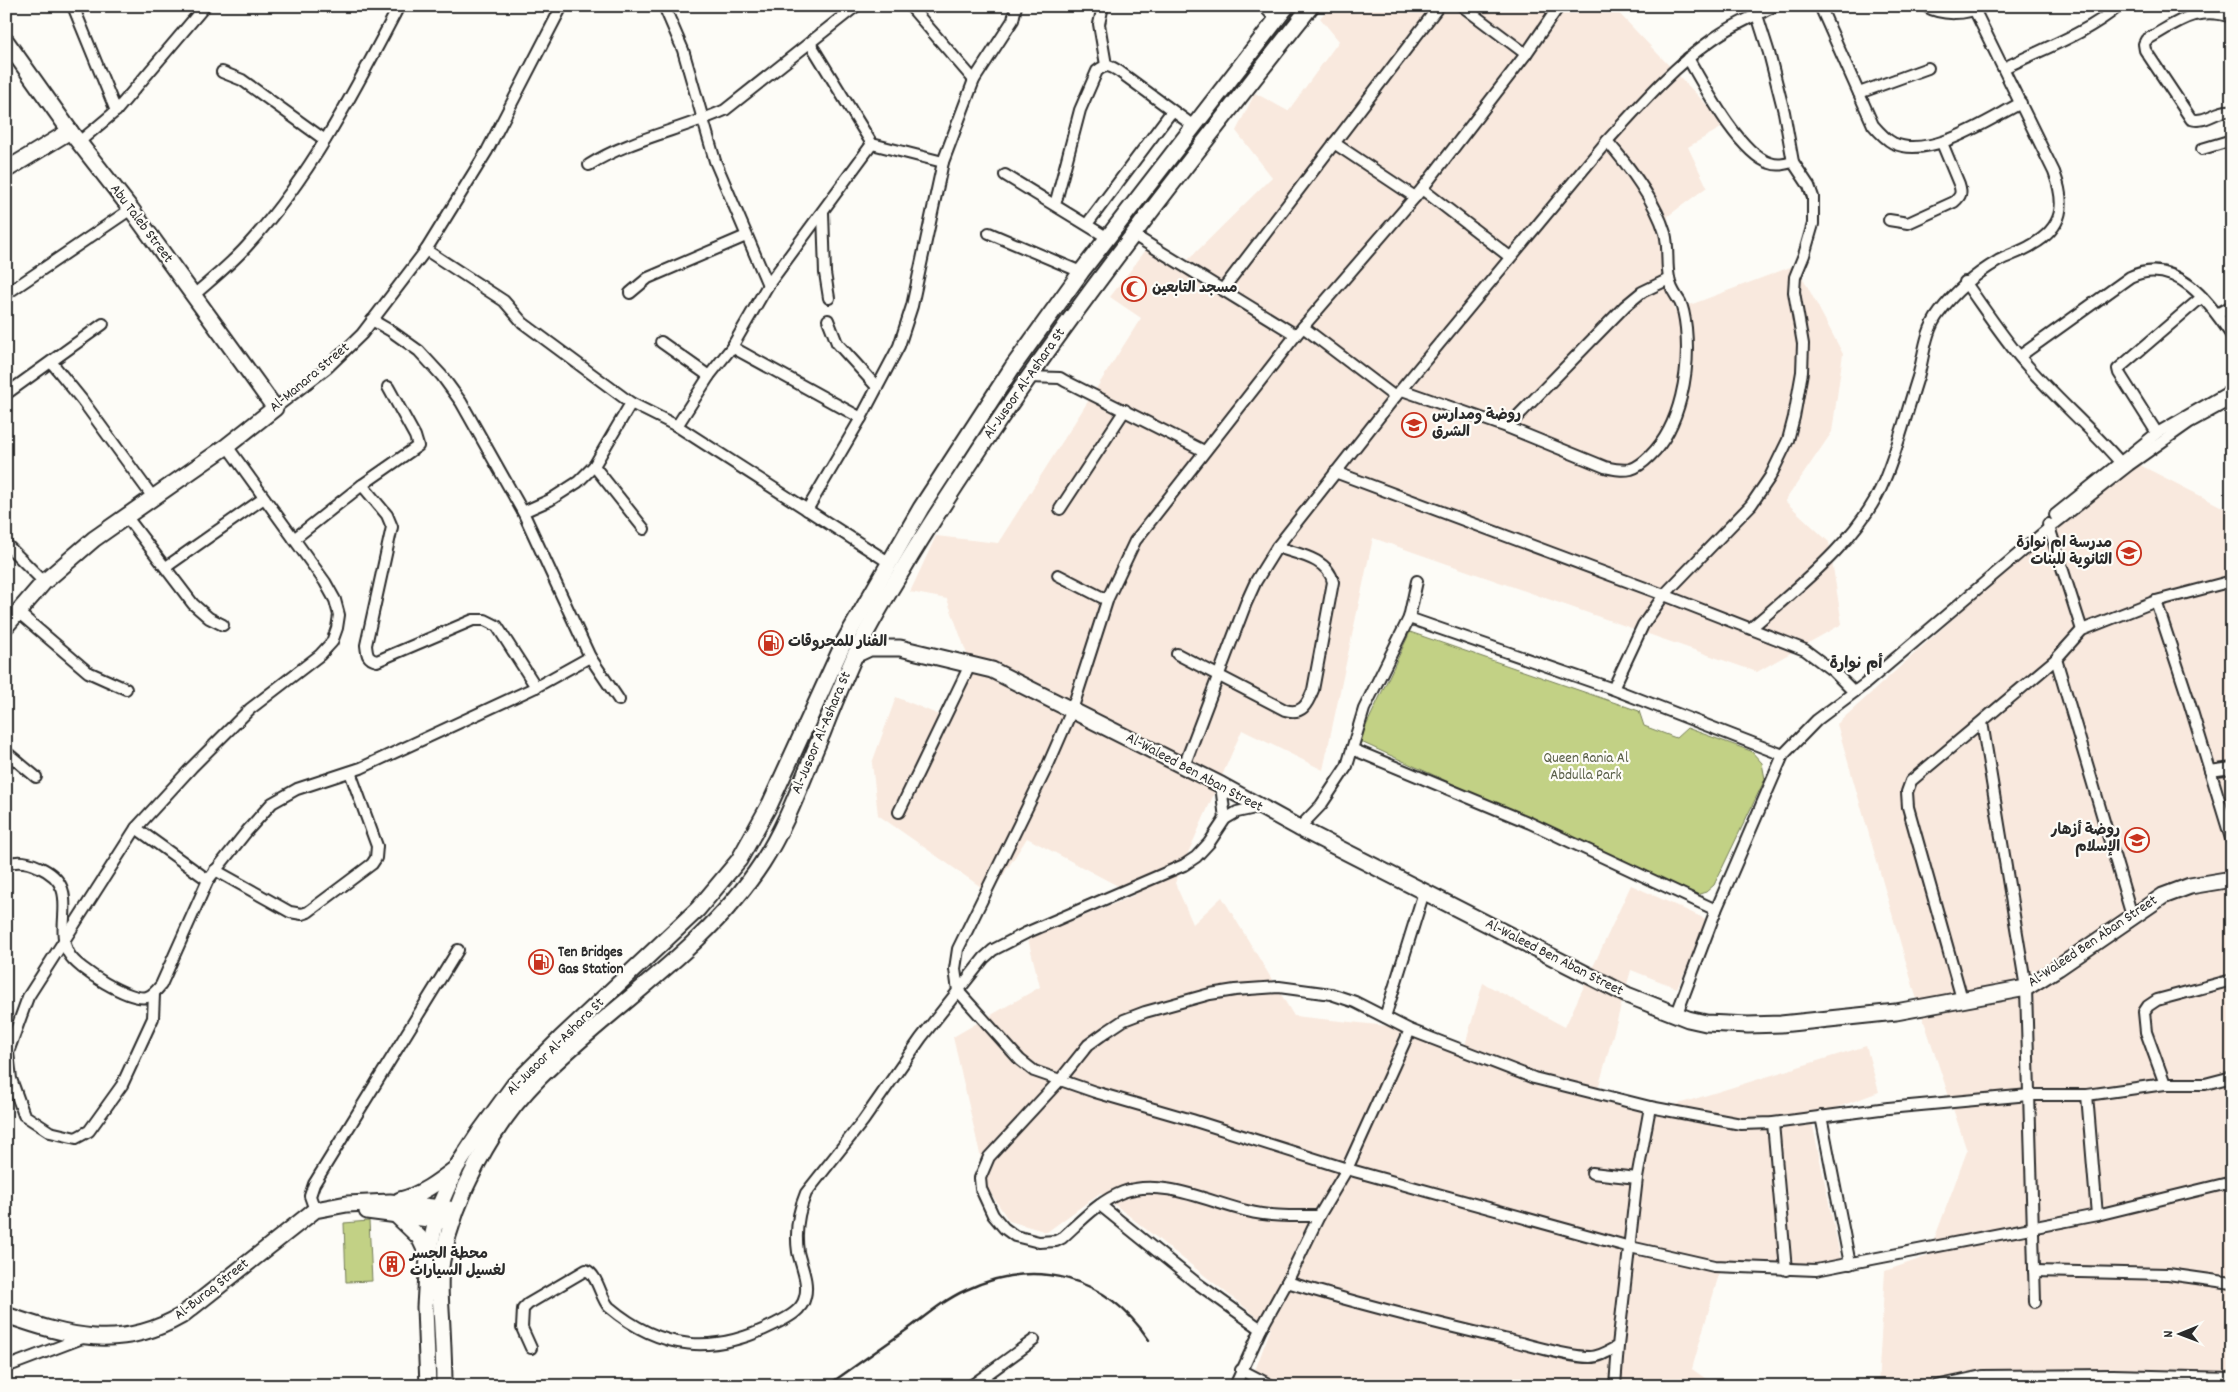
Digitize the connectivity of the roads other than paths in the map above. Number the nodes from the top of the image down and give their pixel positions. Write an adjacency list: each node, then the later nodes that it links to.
1 (73, 6): 38 (street)
2 (192, 6): 24 (street)
3 (205, 6): 24 (street)
4 (399, 6): 43 (street)
5 (562, 6): 66 (street, Al-Manara Street)
6 (856, 6): 27 (street)
7 (910, 6): 34 (street)
8 (1016, 6): 34 (street)
9 (1103, 6): 30 (street)
10 (1264, 6): 25 (street)
11 (1287, 6): 25 (main road, Al-Jusoor Al-Ashara St)
12 (1311, 6): 63 (main road, Al-Jusoor Al-Ashara St)
13 (1439, 6): 46 (street)
14 (1462, 6): 28 (street)
15 (1559, 6): 28 (street)
16 (1775, 6): 22 (street)
17 (1820, 6): 35 (street)
18 (1925, 6): 21 (street)
19 (2119, 6): 32 (street)
20 (668, 8): 40 (street)
21 (1979, 8): 32 (street)
22 (1756, 15): 29 (street); 51 (street)
23 (2232, 17): 39 (street)
24 (196, 18): 38 (street)
25 (1276, 20): 41 (main road, Al-Jusoor Al-Ashara St)
26 (6, 41): 42 (main road, Abu Taleb Street)
27 (810, 43): 40 (street); 48 (street)
28 (1526, 54): 55 (street)
29 (1688, 58): 45 (street); 51 (street)
30 (1106, 65): 37 (street); 57 (street)
31 (1928, 68): 35 (street)
32 (2004, 68): 36 (street)
33 (222, 72): 43 (street)
34 (974, 80): 50 (street)
35 (1859, 93): 47 (street)
36 (2021, 104): 47 (street); 70 (street)
37 (1172, 110): 41 (street); 61 (street)
38 (116, 111): 42 (street)
39 (2232, 111)
40 (703, 120): 52 (street); 64 (street)
41 (1195, 127): 65 (main road, Al-Jusoor Al-Ashara St)
42 (74, 136): 53 (main road); 58 (main road, Abu Taleb Street)
43 (325, 140): 75 (street)
44 (2232, 140): 49 (street)
45 (1607, 141): 67 (street); 69 (street)
46 (1334, 143): 56 (street); 72 (street)
47 (1942, 143): 60 (street)
48 (872, 144): 50 (street); 59 (street)
49 (2202, 148)
50 (943, 162): 92 (street)
51 (1793, 162): 129 (street)
52 (589, 165)
53 (6, 170)
54 (1006, 175): 57 (street)
55 (1422, 189): 56 (street); 67 (street)
56 (1415, 197): 83 (street)
57 (1055, 205): 61 (street)
58 (131, 209): 74 (street); 75 (main road, Abu Taleb Street)
59 (823, 212): 71 (street); 77 (street)
60 (1889, 220)
61 (1087, 224): 65 (street)
62 (989, 233): 68 (street)
63 (1132, 234): 72 (street); 90 (main road, Al-Jusoor Al-Ashara St)
64 (746, 236): 71 (street); 73 (street)
65 (1108, 238): 68 (main road, Al-Jusoor Al-Ashara St)
66 (426, 250): 80 (street, Al-Manara Street); 97 (street)
67 (1510, 256): 94 (street)
68 (1081, 272): 112 (main road, Al-Jusoor Al-Ashara St)
69 (1668, 279): 102 (street); 102 (street)
70 (1965, 282): 87 (street); 137 (street)
71 (768, 285): 86 (street)
72 (1223, 288): 83 (street)
73 (630, 293)
74 (6, 294)
75 (194, 295): 98 (main road, Abu Taleb Street)
76 (2202, 297): 79 (street); 87 (street); 103 (street)
77 (829, 298)
78 (2232, 306): 79 (street)
79 (2217, 314): 84 (street)
80 (372, 320): 98 (street, Al-Manara Street); 115 (street)
81 (828, 320): 92 (street)
82 (103, 324): 88 (street)
83 (1300, 331): 94 (street); 105 (street)
84 (2232, 336)
85 (661, 342): 89 (street)
86 (732, 347): 89 (street); 100 (street)
87 (2020, 356): 106 (street)
88 (52, 363): 95 (street); 110 (street)
89 (709, 376): 101 (street)
90 (1028, 377): 99 (street); 117 (main road, Al-Jusoor Al-Ashara St)
91 (388, 387): 109 (street)
92 (877, 387): 100 (street)
93 (2232, 390): 103 (street)
94 (1398, 393): 102 (street); 108 (street)
95 (6, 394)
96 (2232, 399): 118 (street)
97 (632, 403): 101 (street); 107 (street)
98 (275, 408): 104 (main road, Al-Manara Street)
99 (1124, 410): 105 (street); 113 (street)
100 (861, 418): 114 (street)
101 (677, 426): 114 (street)
102 (1507, 428)
103 (2157, 433): 106 (street)
104 (226, 446): 110 (main road, Al-Manara Street); 111 (street)
105 (1204, 451): 130 (street)
106 (2120, 462): 118 (street)
107 (594, 466): 115 (street); 119 (street)
108 (1335, 472): 122 (street); 129 (street)
109 (362, 485): 120 (street); 146 (street)
110 (152, 496): 116 (main road, Al-Manara Street)
111 (264, 498): 120 (street); 124 (street)
112 (921, 508): 117 (main road); 123 (main road, Al-Jusoor Al-Ashara St)
113 (1060, 509)
114 (807, 510): 123 (street)
115 (523, 512): 142 (street)
116 (126, 516): 124 (street); 128 (main road, Al-Manara Street)
117 (935, 517): 134 (main road, Al-Jusoor Al-Ashara St)
118 (2048, 525): 138 (street); 149 (street)
119 (644, 529)
120 (294, 539): 165 (street)
121 (6, 544): 128 (street)
122 (1277, 547): 145 (street); 145 (street)
123 (890, 563): 193 (main road, Al-Jusoor Al-Ashara St)
124 (166, 567): 135 (street)
125 (1058, 575): 130 (street)
126 (1418, 581): 133 (street)
127 (2232, 581): 131 (street)
128 (44, 582): 132 (main road, Al-Manara Street)
129 (1664, 595): 137 (street); 148 (street)
130 (1107, 600): 151 (street)
131 (2156, 601): 138 (street); 158 (street)
132 (19, 613): 136 (main road, Al-Manara Street); 147 (street)
133 (1409, 618): 148 (street); 153 (street)
134 (873, 620): 139 (main road, Al-Waleed Ben Aban Street); 141 (main road, Al-Jusoor Al-Ashara St)
135 (223, 625)
136 (6, 626)
137 (1751, 628): 149 (street)
138 (2082, 630): 143 (street)
139 (900, 648): 141 (main road, Al-Waleed Ben Aban Street); 144 (main road, Al-Waleed Ben Aban Street)
140 (1178, 654): 145 (street)
141 (855, 655): 204 (main road, Al-Jusoor Al-Ashara St)
142 (590, 656): 146 (street); 150 (street)
143 (2056, 659): 152 (street); 174 (street)
144 (970, 665): 151 (main road, Al-Waleed Ben Aban Street); 163 (street)
145 (1219, 674): 156 (street)
146 (536, 687): 159 (street)
147 (126, 689)
148 (1613, 689): 155 (street)
149 (1854, 692): 155 (street)
150 (619, 700)
151 (1072, 710): 156 (main road, Al-Waleed Ben Aban Street); 179 (street)
152 (1982, 722): 178 (street); 181 (street)
153 (1352, 749): 166 (street); 173 (street)
154 (6, 752): 160 (street)
155 (1783, 755): 173 (street)
156 (1184, 766): 161 (main road, Al-Waleed Ben Aban Street)
157 (2232, 768): 158 (street)
158 (2210, 771): 167 (street)
159 (350, 772): 169 (street); 169 (street)
160 (36, 777)
161 (1220, 785): 162 (main road, Al-Waleed Ben Aban Street); 164 (street)
162 (1260, 807): 164 (street); 166 (main road, Al-Waleed Ben Aban Street)
163 (899, 812)
164 (1224, 819): 179 (street)
165 (136, 828): 171 (street); 175 (street)
166 (1299, 828): 172 (main road, Al-Waleed Ben Aban Street)
167 (2232, 842)
168 (6, 864): 175 (street)
169 (215, 870): 171 (street)
170 (2232, 879): 174 (main road, Al-Waleed Ben Aban Street)
171 (208, 880): 180 (street)
172 (1424, 892): 182 (main road, Al-Waleed Ben Aban Street); 183 (street)
173 (1716, 910): 182 (street)
174 (2132, 916): 178 (main road, Al-Waleed Ben Aban Street)
175 (65, 940): 180 (street); 180 (street)
176 (458, 950): 200 (street)
177 (2232, 980): 187 (street)
178 (2026, 988): 181 (main road, Al-Waleed Ben Aban Street); 188 (street)
179 (958, 991): 186 (street); 220 (street)
180 (154, 994)
181 (1962, 1000): 182 (main road, Al-Waleed Ben Aban Street)
182 (1676, 1016)
183 (1385, 1017): 184 (street); 186 (street)
184 (1410, 1030): 190 (street); 194 (street)
185 (2232, 1077): 187 (street)
186 (1060, 1080): 194 (street); 198 (street)
187 (2165, 1084): 189 (street)
188 (2029, 1095): 189 (street); 191 (street); 205 (street)
189 (2087, 1095): 202 (street)
190 (1650, 1107): 192 (street); 196 (street)
191 (1822, 1116): 192 (street); 209 (street)
192 (1773, 1123): 210 (street)
193 (456, 1168): 199 (main road); 201 (main road, Al-Jusoor Al-Ashara St)
194 (1347, 1169): 203 (street); 207 (street)
195 (1592, 1173): 196 (street)
196 (1637, 1178): 207 (street)
197 (2232, 1182): 202 (street)
198 (1100, 1205): 203 (street); 216 (street)
199 (393, 1208): 200 (main road, Al-Buraq Street); 201 (main road, Al-Buraq Street); 206 (main road, Al-Buraq Street); 208 (main road)
200 (315, 1210): 206 (main road, Al-Buraq Street)
201 (437, 1213): 204 (main road, Al-Buraq Street); 208 (main road, Al-Jusoor Al-Ashara St)
202 (2097, 1215): 205 (street)
203 (1319, 1216): 212 (street)
204 (454, 1217): 225 (main road, Al-Jusoor Al-Ashara St)
205 (2033, 1226): 209 (street); 211 (street)
206 (293, 1227): 217 (main road, Al-Buraq Street)
207 (1630, 1247): 210 (street); 219 (street)
208 (428, 1256): 224 (main road, Al-Jusoor Al-Ashara St)
209 (1850, 1264): 210 (street)
210 (1786, 1270)
211 (2034, 1271): 213 (street); 214 (street)
212 (1287, 1282): 216 (street); 219 (street)
213 (2232, 1283)
214 (2035, 1302)
215 (6, 1315): 217 (main road, Al-Buraq Street)
216 (1260, 1329): 222 (street)
217 (85, 1337): 221 (street)
218 (1034, 1340): 226 (street)
219 (1618, 1346): 229 (street)
220 (531, 1348)
221 (6, 1367)
222 (1241, 1370): 227 (street); 228 (street)
223 (2232, 1378): 230 (street)
224 (428, 1386)
225 (444, 1386)
226 (971, 1386)
227 (1235, 1386)
228 (1272, 1386)
229 (1614, 1386)
230 (1936, 1386)

